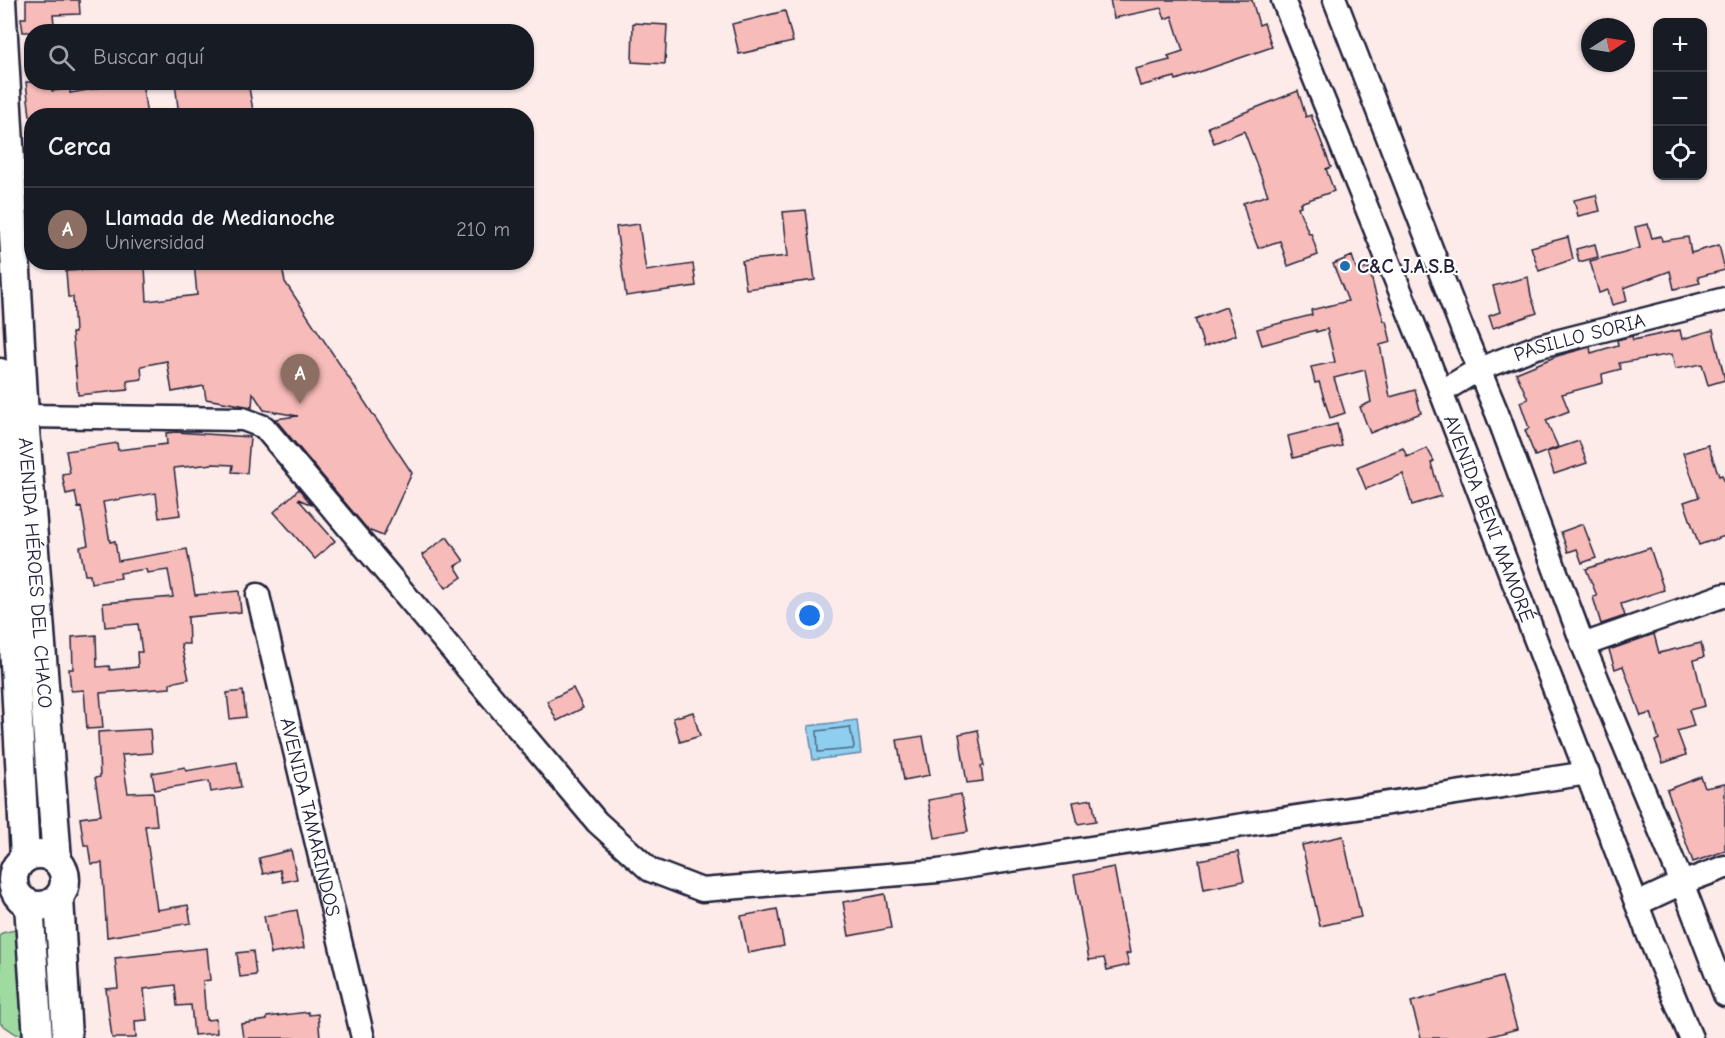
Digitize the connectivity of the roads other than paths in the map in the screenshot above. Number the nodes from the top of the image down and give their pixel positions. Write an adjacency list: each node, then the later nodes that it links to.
1 (1, 0): 8 (main road, AVENIDA HÉROES DEL CHACO)
2 (1283, 0): 7 (street, AVENIDA BENI MAMORÉ)
3 (1335, 0): 5 (street)
4 (1725, 299): 5 (street, PASILLO SORIA)
5 (1479, 369): 7 (street, PASILLO SORIA); 11 (street)
6 (0, 373): 14 (main road, AVENIDA HÉROES DEL CHACO)
7 (1441, 392): 12 (street, AVENIDA BENI MAMORÉ)
8 (24, 416): 12 (street); 13 (main road, AVENIDA HÉROES DEL CHACO)
9 (258, 595): 23 (street, AVENIDA TAMARINDOS)
10 (1725, 595): 11 (street)
11 (1583, 645): 16 (street)
12 (1588, 773): 19 (street, AVENIDA BENI MAMORÉ)
13 (57, 860): 14 (main road); 17 (main road)
14 (14, 866): 18 (main road)
15 (1725, 867): 16 (street)
16 (1682, 883): 19 (street); 20 (street)
17 (59, 898): 18 (main road); 22 (main road)
18 (16, 904): 21 (main road)
19 (1637, 904): 24 (street, AVENIDA BENI MAMORÉ)
20 (1725, 995)
21 (38, 1038)
22 (67, 1038)
23 (363, 1038)
24 (1691, 1038)

